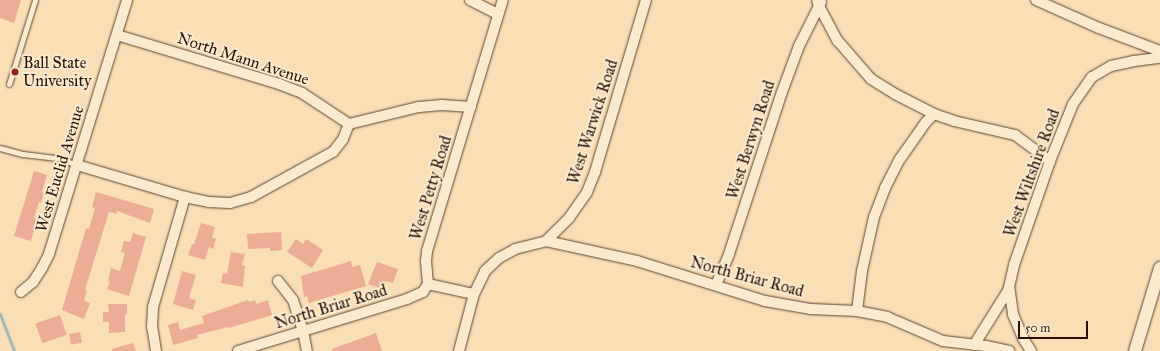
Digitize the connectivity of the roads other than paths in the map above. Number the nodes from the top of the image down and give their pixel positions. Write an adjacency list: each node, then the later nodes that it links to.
1 (35, 0): 12 (lane)
2 (127, 0): 9 (street, West Euclid Avenue)
3 (470, 0): 8 (street)
4 (503, 0): 8 (street, West Petty Road)
5 (646, 0): 20 (street, West Warwick Road)
6 (1036, 0): 10 (street)
7 (819, 2): 14 (street); 24 (street, West Berwyn Road)
8 (498, 14): 13 (street, West Petty Road)
9 (117, 35): 15 (street, North Mann Avenue); 18 (street, West Euclid Avenue)
10 (1160, 50)
11 (1160, 58): 17 (street, West Wiltshire Road)
12 (9, 84)
13 (471, 107): 15 (street); 23 (street, West Petty Road)
14 (934, 114): 17 (street); 28 (street)
15 (349, 124): 19 (street)
16 (0, 148): 18 (lane)
17 (1050, 161): 25 (street, West Wiltshire Road)
18 (77, 165): 19 (street); 26 (street, West Euclid Avenue)
19 (185, 197): 31 (street)
20 (546, 241): 24 (street, North Briar Road); 27 (street)
21 (1160, 268): 37 (street)
22 (278, 281): 29 (street)
23 (428, 284): 27 (street); 29 (street, North Briar Road)
24 (716, 285): 28 (street, North Briar Road)
25 (1009, 288): 30 (street); 36 (street, West Wiltshire Road)
26 (20, 292)
27 (474, 294): 34 (street)
28 (857, 311): 30 (street, North Briar Road)
29 (303, 331): 32 (street, North Briar Road); 33 (street)
30 (974, 345): 35 (street, North Briar Road)
31 (156, 351)
32 (238, 351)
33 (307, 351)
34 (459, 351)
35 (1009, 351)
36 (1030, 351)
37 (1135, 351)

